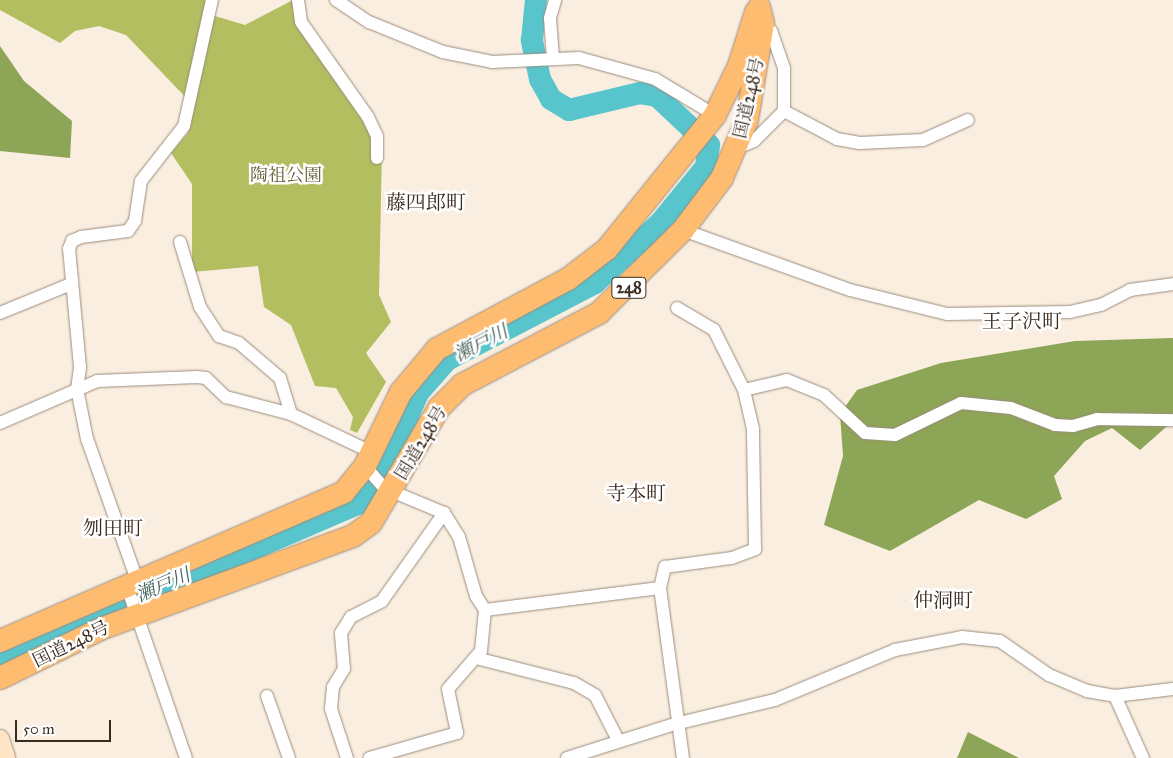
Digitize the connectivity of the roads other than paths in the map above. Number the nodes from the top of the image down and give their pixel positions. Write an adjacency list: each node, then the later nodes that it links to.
1 (212, 0): 14 (street)
2 (298, 0): 11 (street)
3 (336, 0): 6 (street)
4 (555, 0): 6 (street)
5 (760, 10): 7 (street); 8 (highway, 国道248号 / 248); 10 (highway, 国道248号 / 248)
6 (550, 58): 8 (street)
7 (784, 111): 9 (street); 10 (street)
8 (712, 120): 23 (highway, 国道248号 / 248)
9 (968, 120)
10 (737, 148): 12 (highway, 国道248号 / 248)
11 (377, 158)
12 (683, 230): 15 (street); 24 (highway, 国道248号 / 248)
13 (180, 242): 20 (street)
14 (71, 284): 17 (street); 18 (street)
15 (1173, 284)
16 (677, 308): 19 (street)
17 (0, 313)
18 (77, 389): 20 (street); 22 (street); 26 (street)
19 (744, 390): 21 (street); 27 (street)
20 (291, 414): 23 (street)
21 (1173, 420)
22 (0, 423)
23 (368, 462): 24 (street); 26 (highway, 国道248号 / 248)
24 (388, 490): 25 (street); 28 (highway, 国道248号 / 248)
25 (444, 513): 29 (street); 43 (street)
26 (130, 584): 28 (street); 30 (highway, 国道248号 / 248)
27 (660, 588): 29 (street); 36 (street)
28 (135, 610): 32 (highway, 国道248号 / 248); 41 (street)
29 (485, 610): 31 (street)
30 (0, 640)
31 (476, 658): 38 (street); 39 (street)
32 (0, 678)
33 (1173, 688): 35 (street)
34 (268, 696): 42 (street)
35 (1114, 696): 36 (street); 47 (street)
36 (675, 724): 38 (street); 46 (street)
37 (0, 739): 40 (street)
38 (618, 740): 45 (street)
39 (411, 753): 44 (street)
40 (6, 758)
41 (186, 758)
42 (289, 758)
43 (347, 758)
44 (369, 758)
45 (567, 758)
46 (683, 758)
47 (1143, 758)

